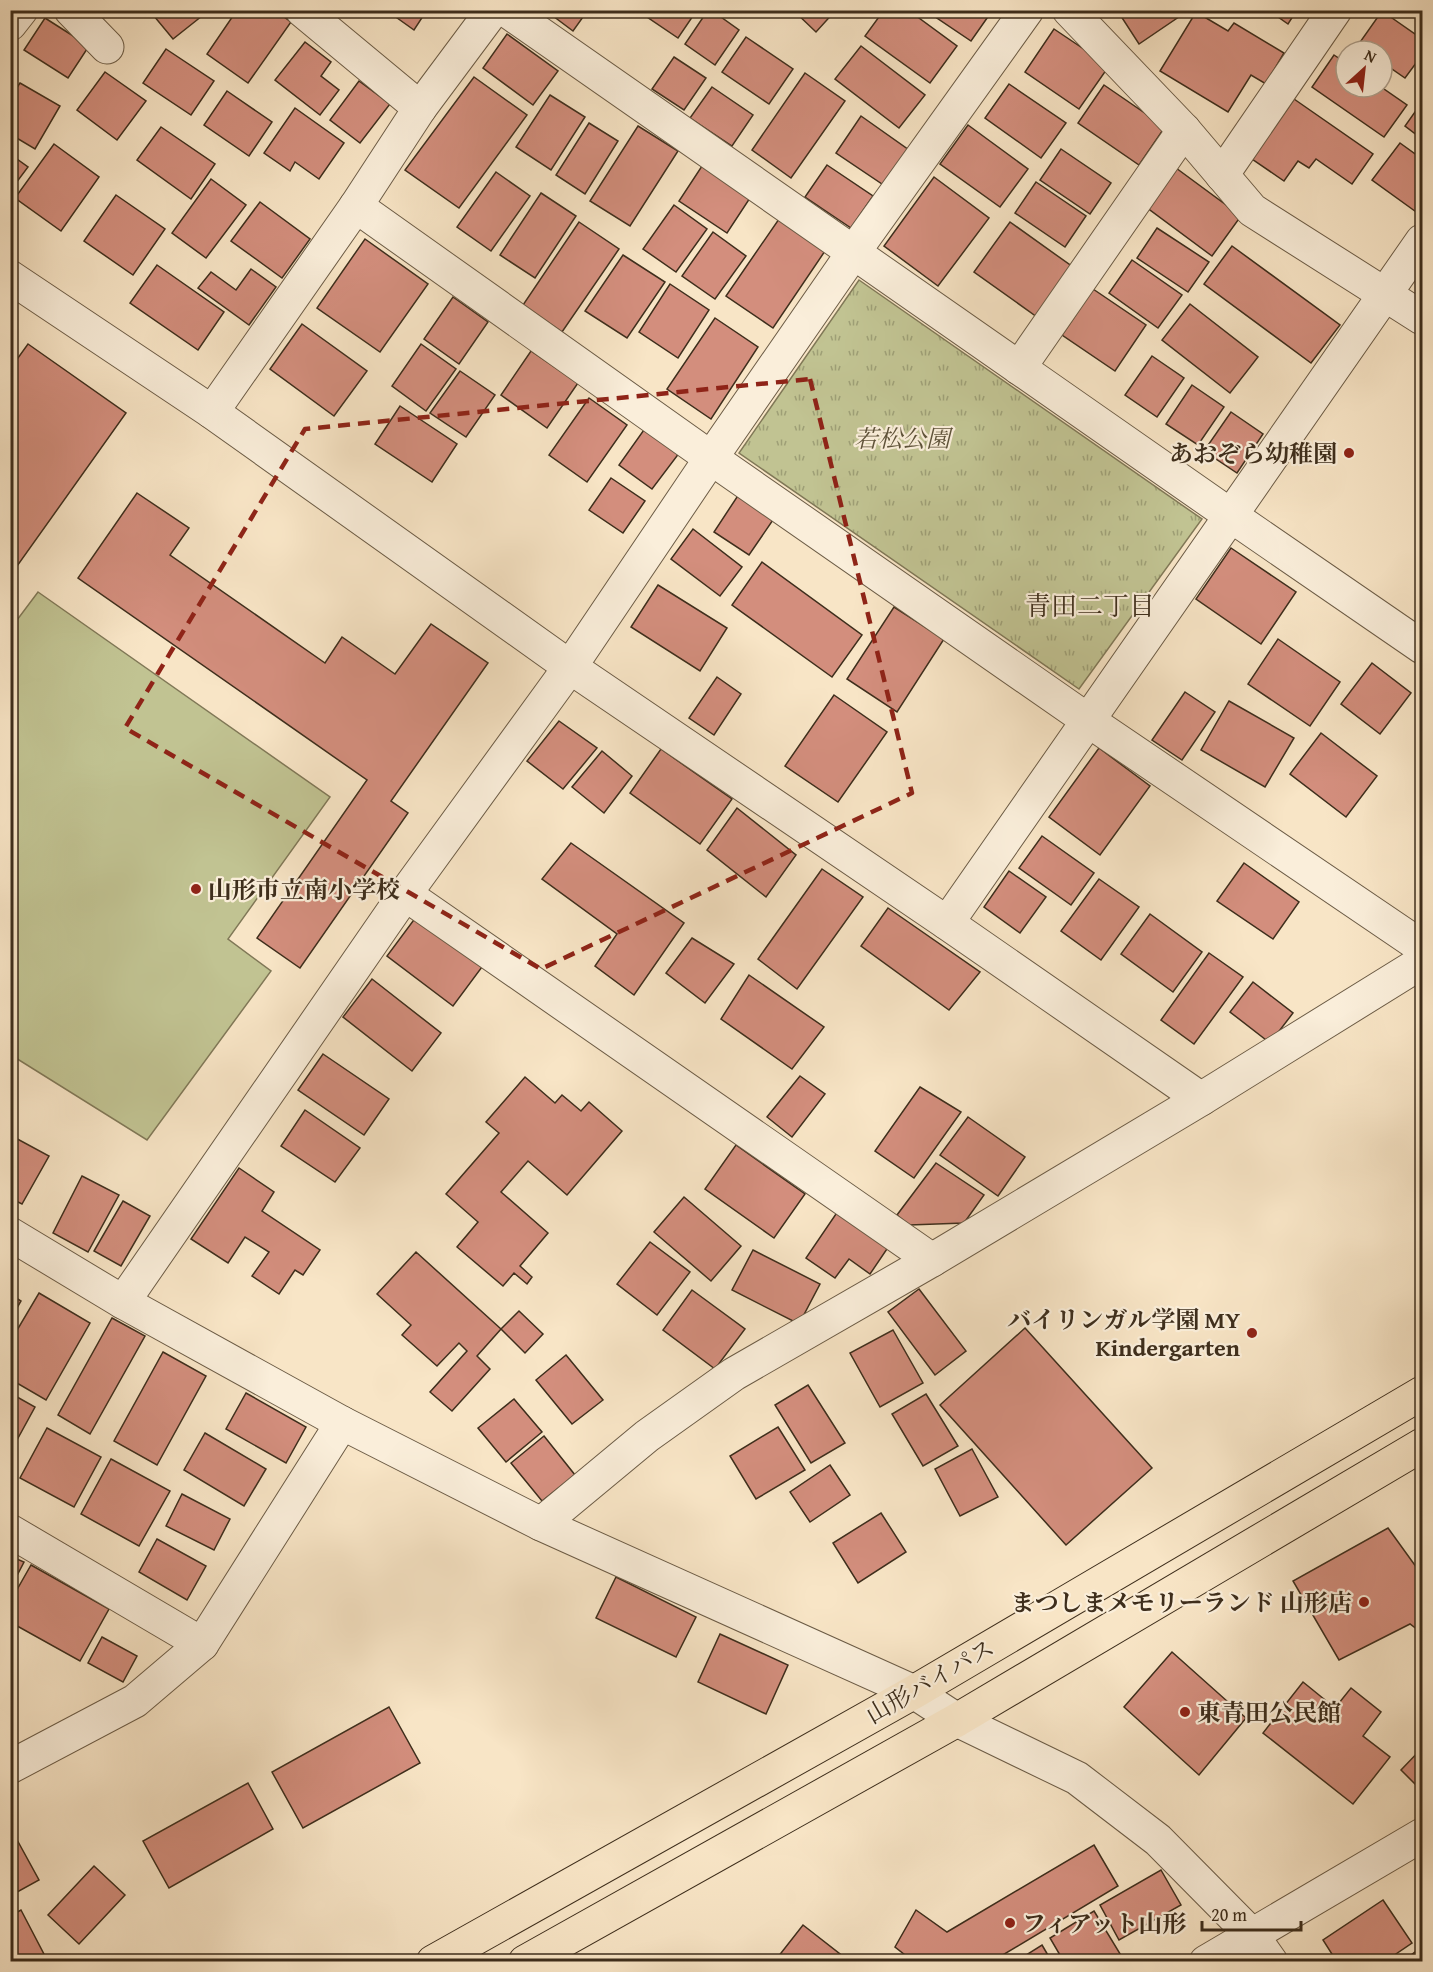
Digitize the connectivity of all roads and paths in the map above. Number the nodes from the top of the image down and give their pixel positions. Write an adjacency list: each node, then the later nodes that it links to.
1 (21, 10): 9 (street)
2 (72, 10): 10 (street)
3 (302, 10): 11 (street)
4 (493, 10): 11 (street)
5 (506, 10): 16 (street)
6 (1027, 10): 16 (street)
7 (1069, 10): 12 (street)
8 (1335, 10): 13 (street)
9 (10, 24)
10 (107, 47)
11 (420, 108): 14 (street)
12 (1184, 130): 13 (street); 20 (street)
13 (1222, 175): 18 (street)
14 (356, 206): 21 (street); 22 (street)
15 (1422, 242): 18 (street)
16 (853, 253): 20 (street); 22 (street)
17 (11, 279): 21 (street)
18 (1385, 295): 19 (street); 23 (street)
19 (1422, 318)
20 (1018, 368): 23 (street)
21 (212, 412): 25 (street)
22 (711, 458): 25 (street); 26 (street)
23 (1230, 515): 24 (street); 26 (street)
24 (1422, 647)
25 (570, 667): 27 (street); 28 (street)
26 (1089, 721): 28 (street); 29 (street)
27 (405, 894): 33 (street); 34 (street)
28 (947, 923): 31 (street)
29 (1422, 947)
30 (1422, 962): 31 (street)
31 (1201, 1099): 33 (street)
32 (10, 1234): 34 (street)
33 (932, 1260): 38 (street)
34 (123, 1302): 36 (street)
35 (1422, 1393): 41 (highway, 山形バイパス)
36 (342, 1423): 38 (street); 40 (street)
37 (1422, 1444): 42 (highway, 山形バイパス)
38 (541, 1524): 41 (street)
39 (10, 1530): 40 (street)
40 (202, 1644): 43 (street)
41 (914, 1692): 42 (street); 46 (highway, 山形バイパス)
42 (957, 1720): 45 (street); 47 (highway, 山形バイパス)
43 (10, 1767)
44 (1422, 1835): 45 (street)
45 (1252, 1935): 48 (street); 49 (street)
46 (434, 1962)
47 (525, 1962)
48 (1206, 1962)
49 (1271, 1962)

